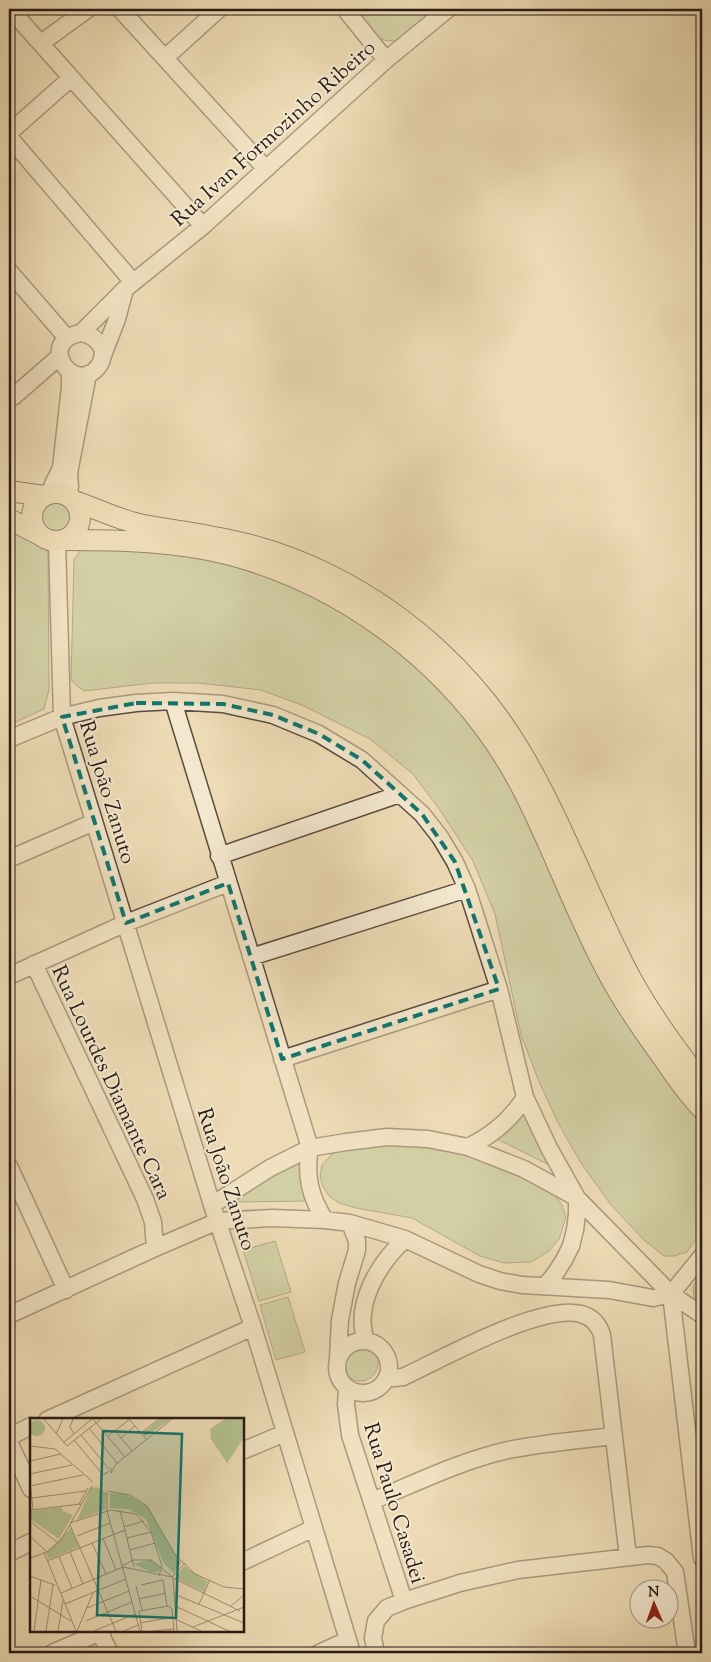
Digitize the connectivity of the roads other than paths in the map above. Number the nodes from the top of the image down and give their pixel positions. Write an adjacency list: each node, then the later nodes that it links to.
1 (10, 9): 7 (street)
2 (88, 9): 7 (street)
3 (120, 9): 8 (street)
4 (219, 9): 8 (street)
5 (344, 9): 9 (street)
6 (448, 9): 9 (street, Rua Ivan Formozinho Ribeiro)
7 (41, 43): 10 (street)
8 (165, 58): 13 (street)
9 (386, 60): 13 (street, Rua Ivan Formozinho Ribeiro)
10 (71, 78): 11 (street); 14 (street)
11 (9, 133)
12 (9, 137): 16 (street)
13 (266, 169): 14 (street, Rua Ivan Formozinho Ribeiro)
14 (203, 226): 16 (street, Rua Ivan Formozinho Ribeiro)
15 (9, 271): 17 (street)
16 (129, 286): 17 (street, Rua Ivan Formozinho Ribeiro); 19 (street)
17 (74, 335): 18 (street); 19 (street)
18 (60, 356): 20 (street); 22 (street)
19 (102, 359): 21 (street)
20 (70, 372): 21 (street); 24 (street)
21 (88, 374): 24 (street)
22 (11, 395)
23 (9, 490): 24 (main road)
24 (59, 497): 26 (main road); 26 (main road); 42 (main road)
25 (9, 519): 26 (main road)
26 (54, 539): 28 (street, Rua João Zanuto); 44 (main road)
27 (173, 702): 28 (street); 30 (street); 32 (street)
28 (62, 718): 29 (street); 31 (street, Rua João Zanuto)
29 (9, 739)
30 (400, 794): 32 (street); 35 (street)
31 (94, 822): 33 (street); 36 (street, Rua João Zanuto)
32 (219, 856): 34 (street)
33 (9, 859)
34 (228, 882): 36 (street); 37 (street)
35 (467, 889): 37 (street); 40 (street)
36 (126, 923): 38 (street); 49 (street, Rua João Zanuto)
37 (250, 957): 41 (street)
38 (34, 964): 39 (street); 54 (street, Rua Lourdes Diamante Cara)
39 (9, 976)
40 (499, 989): 41 (street); 43 (street)
41 (282, 1059): 46 (street)
42 (702, 1083)
43 (525, 1097): 45 (street); 48 (street)
44 (702, 1109)
45 (468, 1146): 46 (street); 48 (street)
46 (310, 1148): 49 (street); 50 (street)
47 (9, 1166): 58 (street)
48 (576, 1198): 57 (street); 60 (street)
49 (212, 1206): 51 (street, Rua João Zanuto)
50 (325, 1220): 51 (street); 52 (street)
51 (218, 1221): 54 (street); 63 (street, Rua João Zanuto)
52 (350, 1223): 53 (street); 56 (street)
53 (405, 1239): 57 (street); 59 (street)
54 (156, 1248): 58 (street)
55 (702, 1256): 60 (street)
56 (347, 1283): 59 (street); 65 (street)
57 (544, 1286): 60 (street)
58 (66, 1290): 62 (street)
59 (369, 1291): 64 (street)
60 (671, 1294): 61 (street); 74 (street)
61 (702, 1315)
62 (9, 1316)
63 (253, 1327): 68 (street); 70 (street, Rua João Zanuto)
64 (366, 1342): 65 (street); 66 (street)
65 (338, 1358): 67 (street)
66 (387, 1377): 67 (street); 71 (street)
67 (347, 1388): 77 (street, Rua Paulo Casadei)
68 (51, 1418)
69 (30, 1426): 72 (street)
70 (285, 1433): 75 (street); 78 (street, Rua João Zanuto)
71 (614, 1436): 77 (street); 81 (street)
72 (9, 1437)
73 (9, 1442): 76 (street)
74 (695, 1447): 82 (street)
75 (244, 1450)
76 (30, 1487)
77 (372, 1501): 84 (street, Rua Paulo Casadei)
78 (314, 1528): 83 (street); 87 (street, Rua João Zanuto)
79 (30, 1542): 80 (street)
80 (9, 1553)
81 (628, 1557): 84 (street); 92 (street)
82 (702, 1557)
83 (244, 1561)
84 (404, 1600): 91 (street)
85 (99, 1632): 88 (street)
86 (101, 1632): 89 (street)
87 (350, 1647): 90 (street)
88 (52, 1653)
89 (110, 1653)
90 (319, 1653)
91 (376, 1653)
92 (687, 1653)

